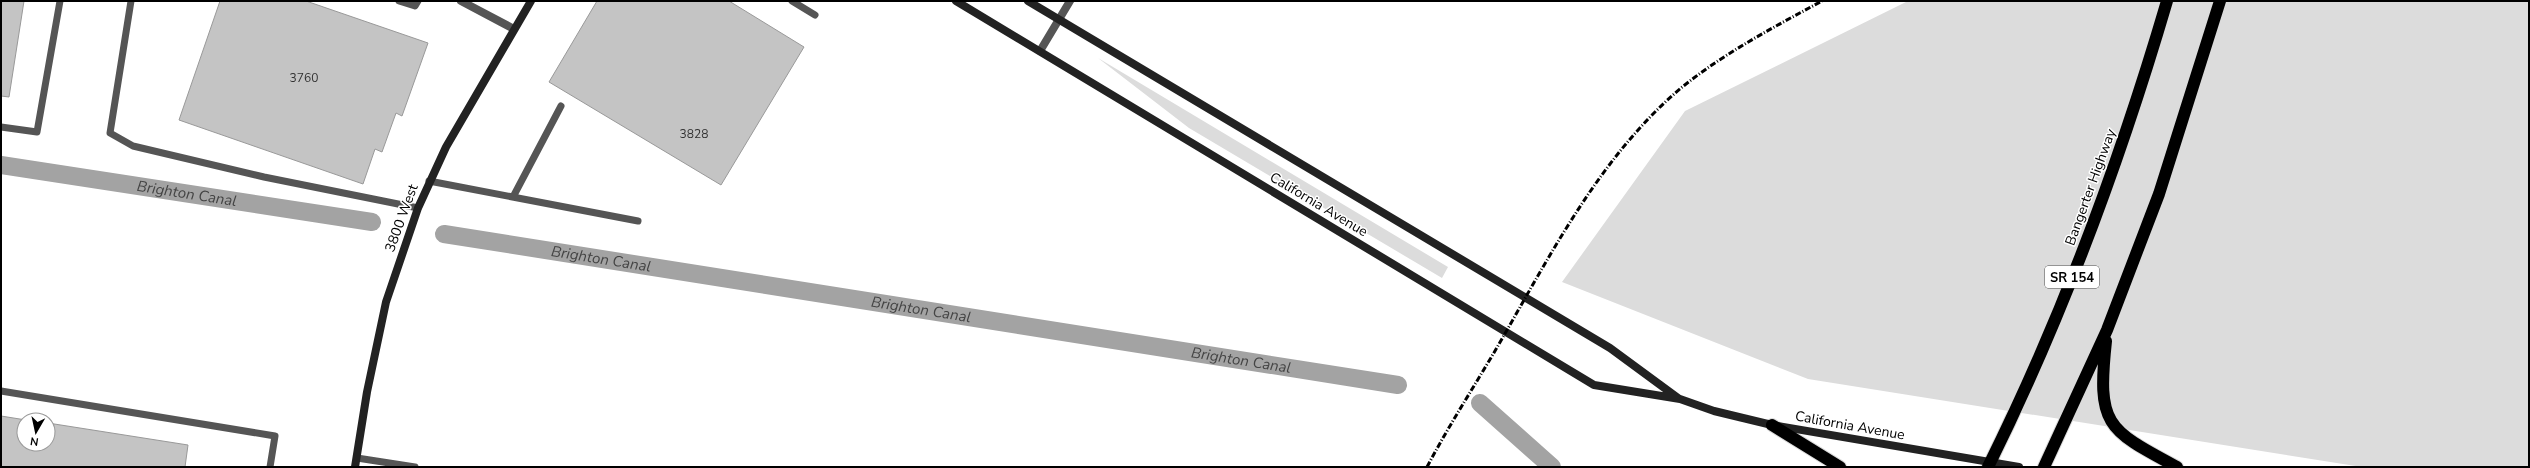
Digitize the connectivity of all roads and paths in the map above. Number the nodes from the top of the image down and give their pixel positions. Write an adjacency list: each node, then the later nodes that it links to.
1 (60, 1): 18 (lane)
2 (131, 1): 21 (lane)
3 (399, 1): 4 (lane)
4 (418, 1)
5 (461, 1): 15 (street)
6 (531, 1): 15 (main road, 3800 West)
7 (792, 1): 13 (lane)
8 (956, 1): 16 (main road, California Avenue)
9 (1028, 1): 14 (main road, California Avenue)
10 (1070, 1): 14 (street)
11 (2167, 1): 28 (highway, Bangerter Highway / SR 154)
12 (2220, 1): 23 (highway)
13 (815, 15)
14 (1059, 19): 16 (street); 25 (main road, California Avenue)
15 (514, 29): 19 (main road, 3800 West)
16 (1040, 51): 25 (main road, California Avenue)
17 (562, 106): 20 (lane)
18 (1, 127)
19 (429, 181): 20 (lane); 21 (main road, 3800 West)
20 (512, 197): 22 (lane)
21 (418, 208): 27 (main road, 3800 West)
22 (638, 221)
23 (2107, 330): 33 (highway); 34 (highway)
24 (1, 392): 29 (lane)
25 (1680, 399): 26 (main road, California Avenue)
26 (1772, 425): 28 (main road, California Avenue); 31 (highway)
27 (356, 463): 30 (lane)
28 (1989, 464): 32 (main road, California Avenue)
29 (270, 467)
30 (415, 467)
31 (1840, 467)
32 (2019, 467)
33 (2044, 467)
34 (2177, 467)

